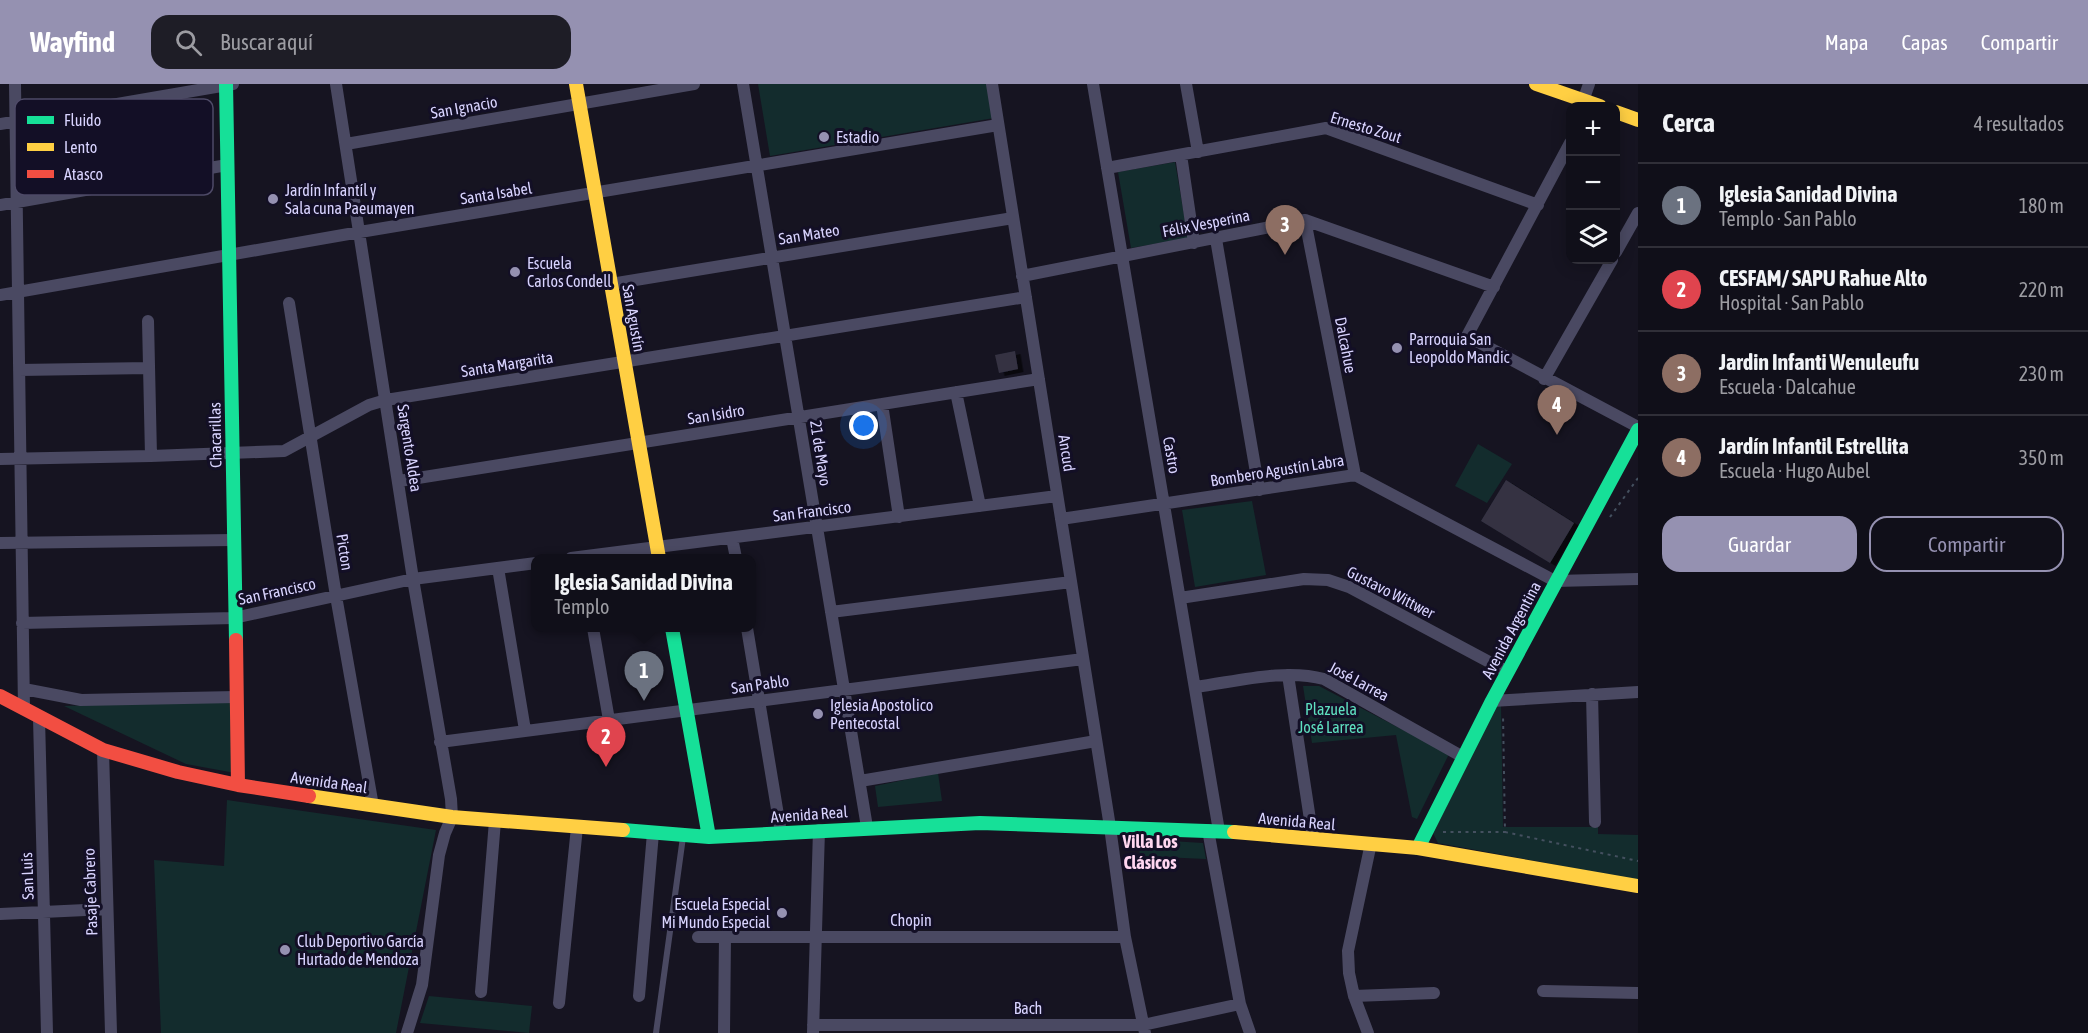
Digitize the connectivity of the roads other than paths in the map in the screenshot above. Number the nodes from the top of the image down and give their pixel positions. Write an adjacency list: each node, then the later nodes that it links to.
1 (15, 84): 18 (street)
2 (229, 84): 12 (street); 25 (street, Chacarillas)
3 (336, 84): 21 (street, Sargento Aldea)
4 (576, 84): 15 (street, San Agustín)
5 (694, 84): 15 (street, San Ignacio)
6 (742, 84): 26 (street, 21 de Mayo)
7 (992, 84): 20 (street, Ancud)
8 (1093, 84): 28 (street, Castro)
9 (1186, 84): 23 (street)
10 (1536, 84): 13 (street)
11 (1589, 84): 14 (street)
12 (142, 99)
13 (1586, 102)
14 (1591, 102)
15 (580, 104): 21 (street, San Ignacio); 29 (street, San Agustín)
16 (1620, 113): 17 (street)
17 (1638, 120)
18 (15, 121): 19 (street)
19 (0, 124)
20 (998, 125): 26 (street, Santa Isabel); 36 (street, Ancud)
21 (346, 144): 38 (street, Sargento Aldea)
22 (1566, 151): 34 (street)
23 (1198, 152): 24 (street, Ernesto Zout); 34 (street, Ernesto Zout)
24 (1181, 155): 28 (street, Ernesto Zout); 40 (street)
25 (227, 165): 27 (street); 42 (street, Chacarillas)
26 (756, 165): 29 (street, Santa Isabel); 44 (street, 21 de Mayo)
27 (213, 167)
28 (1107, 168): 43 (street, Castro)
29 (595, 193): 38 (street, Santa Isabel); 47 (street, San Agustín)
30 (16, 195): 32 (street)
31 (51, 195): 32 (street)
32 (16, 201): 33 (street); 49 (street)
33 (0, 205)
34 (1539, 205): 48 (street)
35 (1638, 213): 41 (street)
36 (1013, 218): 44 (street, San Mateo); 46 (street, Ancud)
37 (1305, 220): 39 (street, Félix Vesperina); 48 (street); 72 (street, Dalcahue)
38 (360, 232): 42 (street, Santa Isabel); 61 (street, Sargento Aldea)
39 (1216, 238): 40 (street, Félix Vesperina); 74 (street)
40 (1194, 243): 43 (street, Félix Vesperina)
41 (1620, 245)
42 (229, 255): 49 (street, Santa Isabel); 67 (street, Chacarillas)
43 (1122, 256): 46 (street, Félix Vesperina); 76 (street, Castro)
44 (772, 257): 47 (street, San Mateo); 54 (street, 21 de Mayo)
45 (1609, 264): 59 (street)
46 (1022, 276): 51 (street, Ancud)
47 (611, 284): 55 (street, San Agustín)
48 (1494, 287): 59 (street)
49 (18, 291): 50 (street, Santa Isabel); 57 (street)
50 (0, 295)
51 (1026, 297): 54 (street, Santa Margarita); 58 (street, Ancud)
52 (289, 303): 65 (street, Picton)
53 (148, 321): 56 (street)
54 (785, 336): 55 (street, Santa Margarita); 63 (street, 21 de Mayo)
55 (625, 362): 61 (street, Santa Margarita); 66 (street, San Agustín)
56 (149, 368): 57 (street); 69 (street)
57 (19, 370): 70 (street)
58 (1039, 379): 60 (street, San Isidro); 75 (street, Ancud)
59 (1544, 379): 64 (street)
60 (956, 392): 62 (street, San Isidro); 77 (street)
61 (386, 400): 65 (street, Santa Margarita); 73 (street, Sargento Aldea)
62 (882, 404): 63 (street, San Isidro); 78 (street)
63 (798, 417): 66 (street, San Isidro); 80 (street, 21 de Mayo)
64 (1638, 429): 68 (street, Avenida Argentina)
65 (310, 436): 67 (street, Santa Margarita); 94 (street, Picton)
66 (639, 443): 73 (street, San Isidro); 85 (street, San Agustín)
67 (232, 453): 69 (street, Santa Margarita); 82 (street, Chacarillas)
68 (1631, 455): 92 (street, Avenida Argentina)
69 (151, 456): 70 (street, Santa Margarita)
70 (20, 458): 71 (street, Santa Margarita); 83 (street)
71 (0, 459)
72 (1356, 475): 74 (street, Bombero Agustín Labra); 92 (street)
73 (399, 481): 90 (street, Sargento Aldea)
74 (1259, 490): 76 (street, Bombero Agustín Labra)
75 (1057, 496): 77 (street, San Francisco); 79 (street, Ancud)
76 (1164, 504): 79 (street, Bombero Agustín Labra); 95 (street, Castro)
77 (980, 506): 78 (street, San Francisco)
78 (899, 517): 80 (street, San Francisco)
79 (1061, 519): 93 (street, Ancud)
80 (817, 527): 81 (street, San Francisco); 96 (street, 21 de Mayo)
81 (732, 538): 85 (street, San Francisco); 87 (street)
82 (233, 540): 83 (street); 97 (street, Chacarillas)
83 (21, 542): 84 (street); 98 (street)
84 (0, 543)
85 (658, 553): 86 (street, San Francisco)
86 (642, 554)
87 (735, 554)
88 (531, 564): 89 (street, San Francisco)
89 (498, 568): 90 (street, San Francisco); 118 (street)
90 (413, 579): 94 (street, San Francisco); 120 (street, Sargento Aldea)
91 (1638, 579): 92 (street)
92 (1555, 581): 103 (street, Avenida Argentina)
93 (1071, 582): 96 (street); 102 (street, Ancud)
94 (336, 596): 97 (street, San Francisco); 125 (street, Picton)
95 (1180, 598): 103 (street, Gustavo Wittwer); 105 (street, Castro)
96 (831, 612): 107 (street, 21 de Mayo)
97 (234, 618): 98 (street, San Francisco); 111 (street, Chacarillas)
98 (22, 623): 106 (street)
99 (594, 632): 117 (street)
100 (673, 632): 115 (street)
101 (748, 632): 112 (street)
102 (1083, 659): 107 (street, San Pablo); 119 (street, Ancud)
103 (1508, 672): 113 (street, Avenida Argentina)
104 (1288, 675): 105 (street, José Larrea); 122 (street, José Larrea); 138 (street)
105 (1194, 687): 133 (street, Castro)
106 (24, 689): 111 (street); 114 (street)
107 (844, 689): 112 (street, San Pablo); 123 (street, 21 de Mayo)
108 (1638, 692): 109 (street)
109 (1592, 694): 113 (street); 128 (street)
110 (0, 696): 114 (street, Avenida Real)
111 (236, 697): 124 (street, Chacarillas)
112 (759, 701): 115 (street, San Pablo); 135 (street)
113 (1492, 701): 122 (street, Avenida Argentina)
114 (24, 709): 116 (street, Avenida Real)
115 (686, 710): 117 (street, San Pablo); 137 (street)
116 (39, 718): 121 (street, Avenida Real); 143 (street, San Luis)
117 (609, 720): 118 (street, San Pablo)
118 (525, 730): 120 (street, San Pablo)
119 (1096, 741): 123 (street); 131 (street, Ancud)
120 (440, 742): 126 (street, Sargento Aldea)
121 (103, 750): 124 (street, Avenida Real); 142 (street, Pasaje Cabrero)
122 (1463, 757): 139 (street, Avenida Argentina)
123 (860, 781): 130 (street, 21 de Mayo)
124 (238, 785): 125 (street, Avenida Real)
125 (374, 806): 126 (street, Avenida Real)
126 (452, 817): 127 (street, Avenida Real); 161 (street)
127 (495, 821): 129 (street, Avenida Real); 150 (street)
128 (1595, 822)
129 (576, 827): 134 (street, Avenida Real); 155 (street)
130 (867, 827): 131 (street, Avenida Real); 132 (street, Avenida Real)
131 (1110, 827): 133 (street, Avenida Real); 148 (street, Ancud)
132 (819, 830): 135 (street, Avenida Real); 147 (street)
133 (1213, 830): 138 (street, Avenida Real); 156 (street, Castro)
134 (653, 833): 136 (street, Avenida Real); 153 (street)
135 (781, 833): 137 (street, Avenida Real)
136 (683, 836): 137 (street, Avenida Real); 162 (lane)
137 (709, 837)
138 (1313, 839): 140 (street, Avenida Real)
139 (1420, 842): 140 (street, Avenida Real); 141 (street, Avenida Real)
140 (1371, 843): 154 (street)
141 (1638, 886)
142 (107, 909): 143 (street); 160 (street, Pasaje Cabrero)
143 (44, 912): 144 (street); 159 (street, San Luis)
144 (0, 914)
145 (724, 936): 146 (street, Chopin); 147 (street, Chopin); 163 (street)
146 (698, 937)
147 (816, 937): 148 (street, Chopin); 157 (street)
148 (1125, 937): 158 (street, Ancud)
149 (1543, 991): 152 (street)
150 (481, 992)
151 (1434, 993): 154 (street)
152 (1638, 993)
153 (639, 996)
154 (1354, 996): 165 (street)
155 (559, 1003)
156 (1240, 1004): 158 (street, Bach); 164 (street, Castro)
157 (813, 1029): 158 (street, Bach)
158 (1144, 1029)
159 (48, 1033)
160 (111, 1033)
161 (408, 1033)
162 (656, 1033)
163 (723, 1033)
164 (1250, 1033)
165 (1368, 1033)

